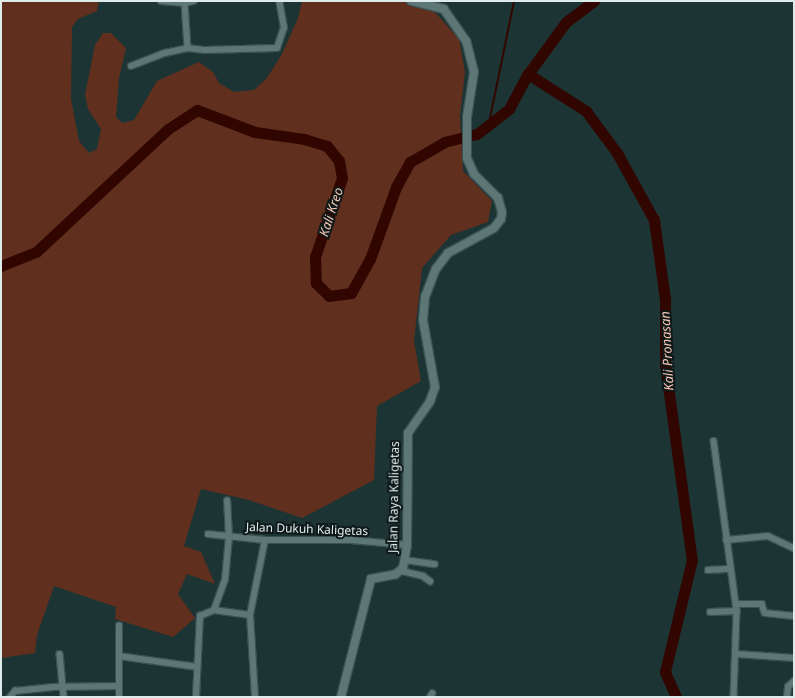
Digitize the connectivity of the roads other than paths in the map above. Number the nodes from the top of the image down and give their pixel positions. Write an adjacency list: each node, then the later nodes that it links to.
1 (161, 1): 5 (street)
2 (194, 1): 5 (street)
3 (279, 1): 6 (street)
4 (411, 1): 14 (main road, Jalan Raya Kaligetas)
5 (184, 3): 6 (street)
6 (188, 48): 7 (street)
7 (131, 66)
8 (714, 441): 13 (street)
9 (228, 501): 11 (street, Jalan Dukuh Kaligetas)
10 (208, 534): 11 (street, Jalan Dukuh Kaligetas)
11 (229, 537): 12 (street, Jalan Dukuh Kaligetas); 23 (street, Jalan Dukuh Kaligetas)
12 (265, 540): 14 (street, Jalan Dukuh Kaligetas); 25 (street)
13 (726, 540): 15 (street); 18 (street)
14 (407, 545): 16 (main road, Jalan Raya Kaligetas)
15 (794, 548)
16 (405, 560): 17 (street); 20 (main road, Jalan Raya Kaligetas)
17 (435, 564)
18 (730, 569): 19 (street); 22 (street)
19 (708, 570)
20 (402, 571): 21 (street); 41 (main road, Jalan Raya Kaligetas)
21 (430, 581)
22 (736, 608): 24 (street); 26 (street); 29 (street)
23 (214, 610): 25 (street); 32 (street)
24 (710, 612)
25 (250, 615): 40 (street)
26 (794, 616)
27 (119, 626): 30 (street)
28 (60, 654): 35 (street)
29 (737, 654): 31 (street); 42 (street)
30 (119, 656): 32 (street); 34 (street)
31 (794, 658)
32 (197, 666): 39 (street)
33 (794, 682): 43 (street)
34 (119, 686): 35 (street); 38 (street)
35 (64, 687): 36 (street); 37 (street)
36 (10, 697)
37 (64, 697)
38 (119, 697)
39 (196, 697)
40 (255, 697)
41 (341, 697)
42 (734, 697)
43 (787, 697)

